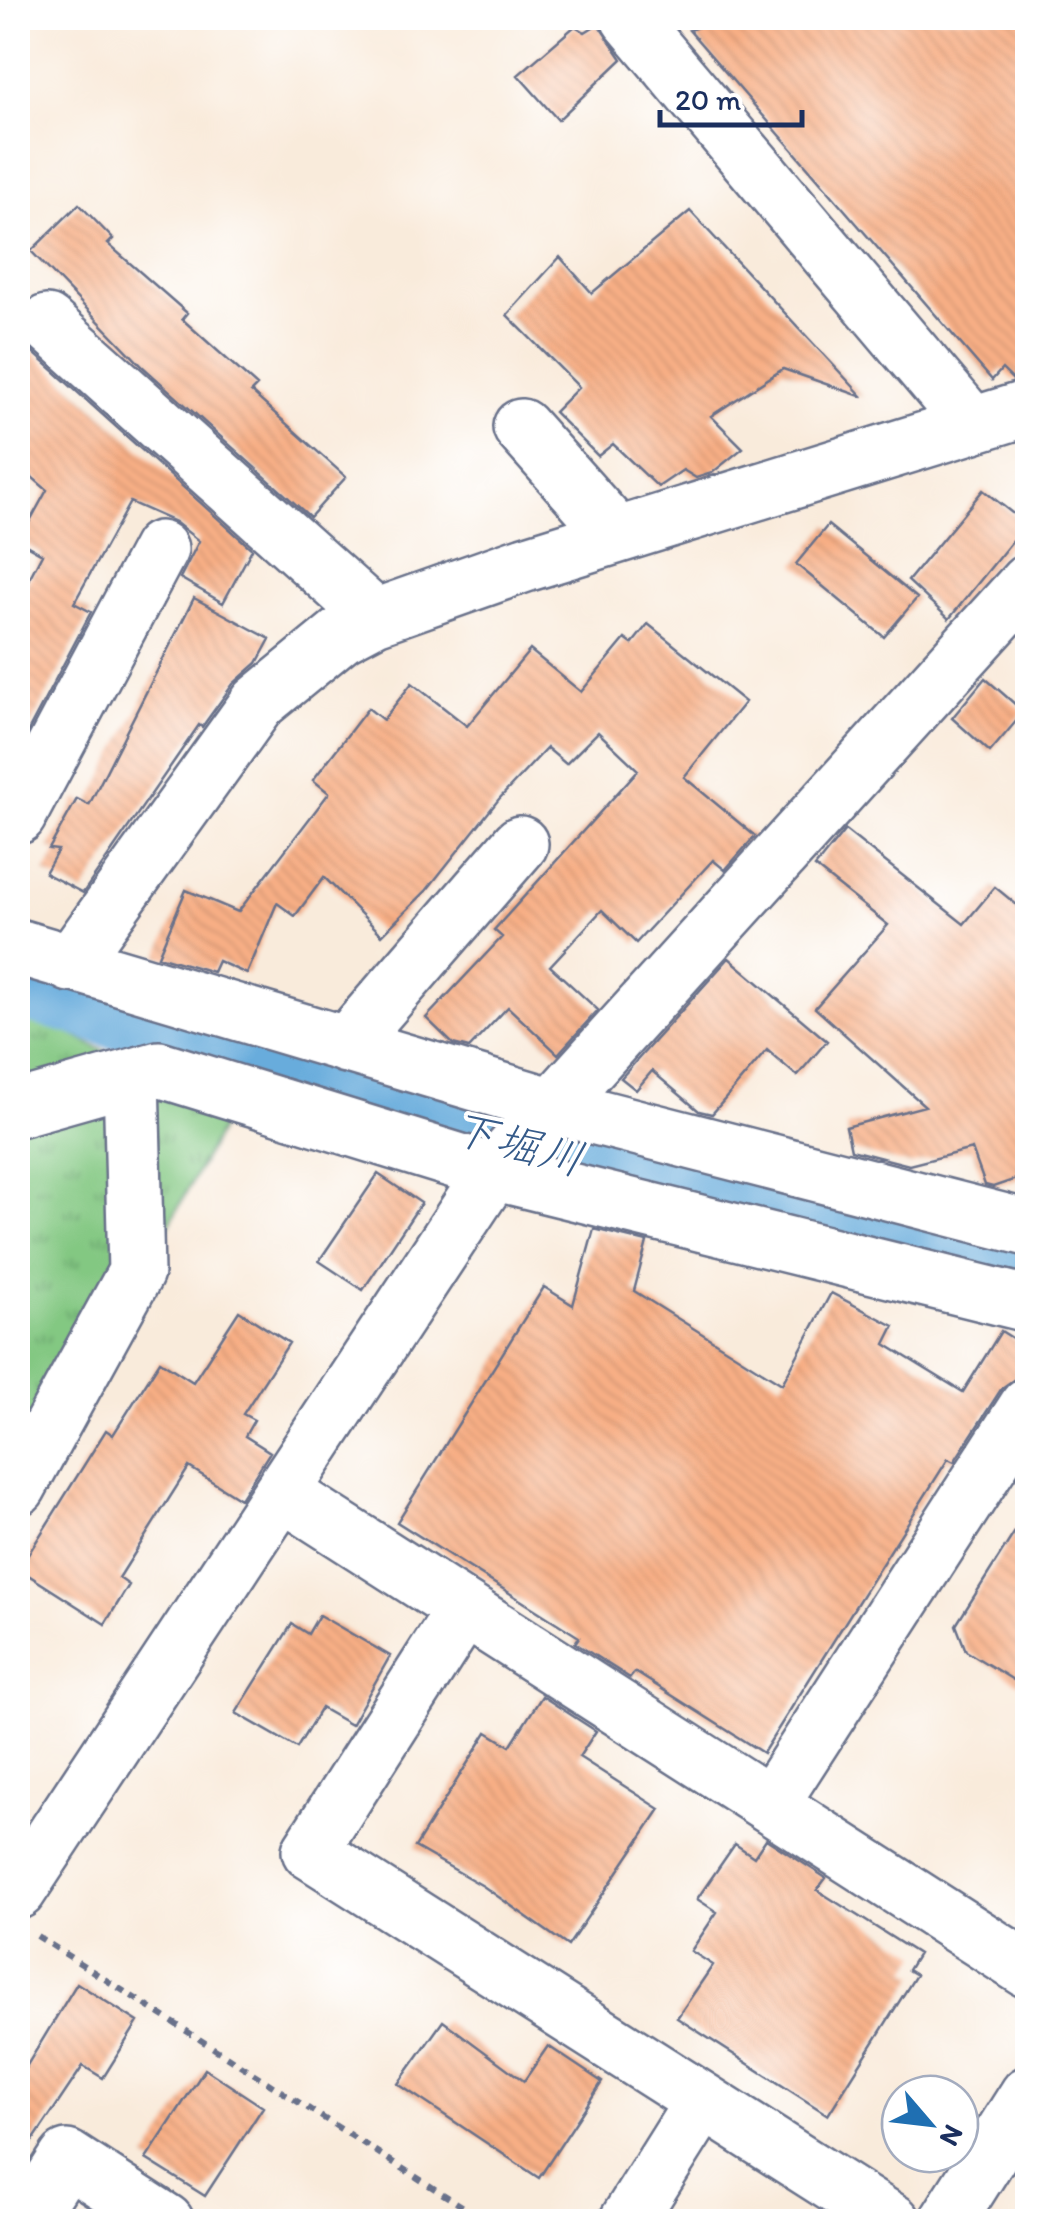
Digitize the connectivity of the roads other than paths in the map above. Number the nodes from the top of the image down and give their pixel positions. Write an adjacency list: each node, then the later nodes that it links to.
1 (629, 18): 4 (street)
2 (47, 323): 9 (street)
3 (1028, 408): 4 (street)
4 (971, 423): 6 (street)
5 (521, 427): 6 (street)
6 (617, 535): 9 (street)
7 (160, 549): 10 (street)
8 (1028, 582): 16 (street)
9 (375, 617): 13 (street)
10 (18, 816)
11 (520, 844): 14 (street)
12 (18, 947): 13 (street)
13 (70, 964): 14 (street)
14 (346, 1045): 16 (street)
15 (130, 1076): 17 (street); 18 (street); 22 (street)
16 (549, 1106): 18 (street); 19 (street)
17 (18, 1109)
18 (494, 1171): 20 (street); 23 (street)
19 (1028, 1228)
20 (1028, 1304)
21 (1028, 1405): 25 (street)
22 (18, 1487)
23 (283, 1494): 24 (street); 26 (street)
24 (464, 1610): 25 (street); 29 (street)
25 (771, 1803): 27 (street)
26 (26, 1912)
27 (1028, 1970)
28 (1028, 2094): 34 (street)
29 (704, 2101): 32 (street); 33 (street)
30 (26, 2222): 31 (street)
31 (166, 2222)
32 (627, 2222)
33 (893, 2222)
34 (947, 2222)

